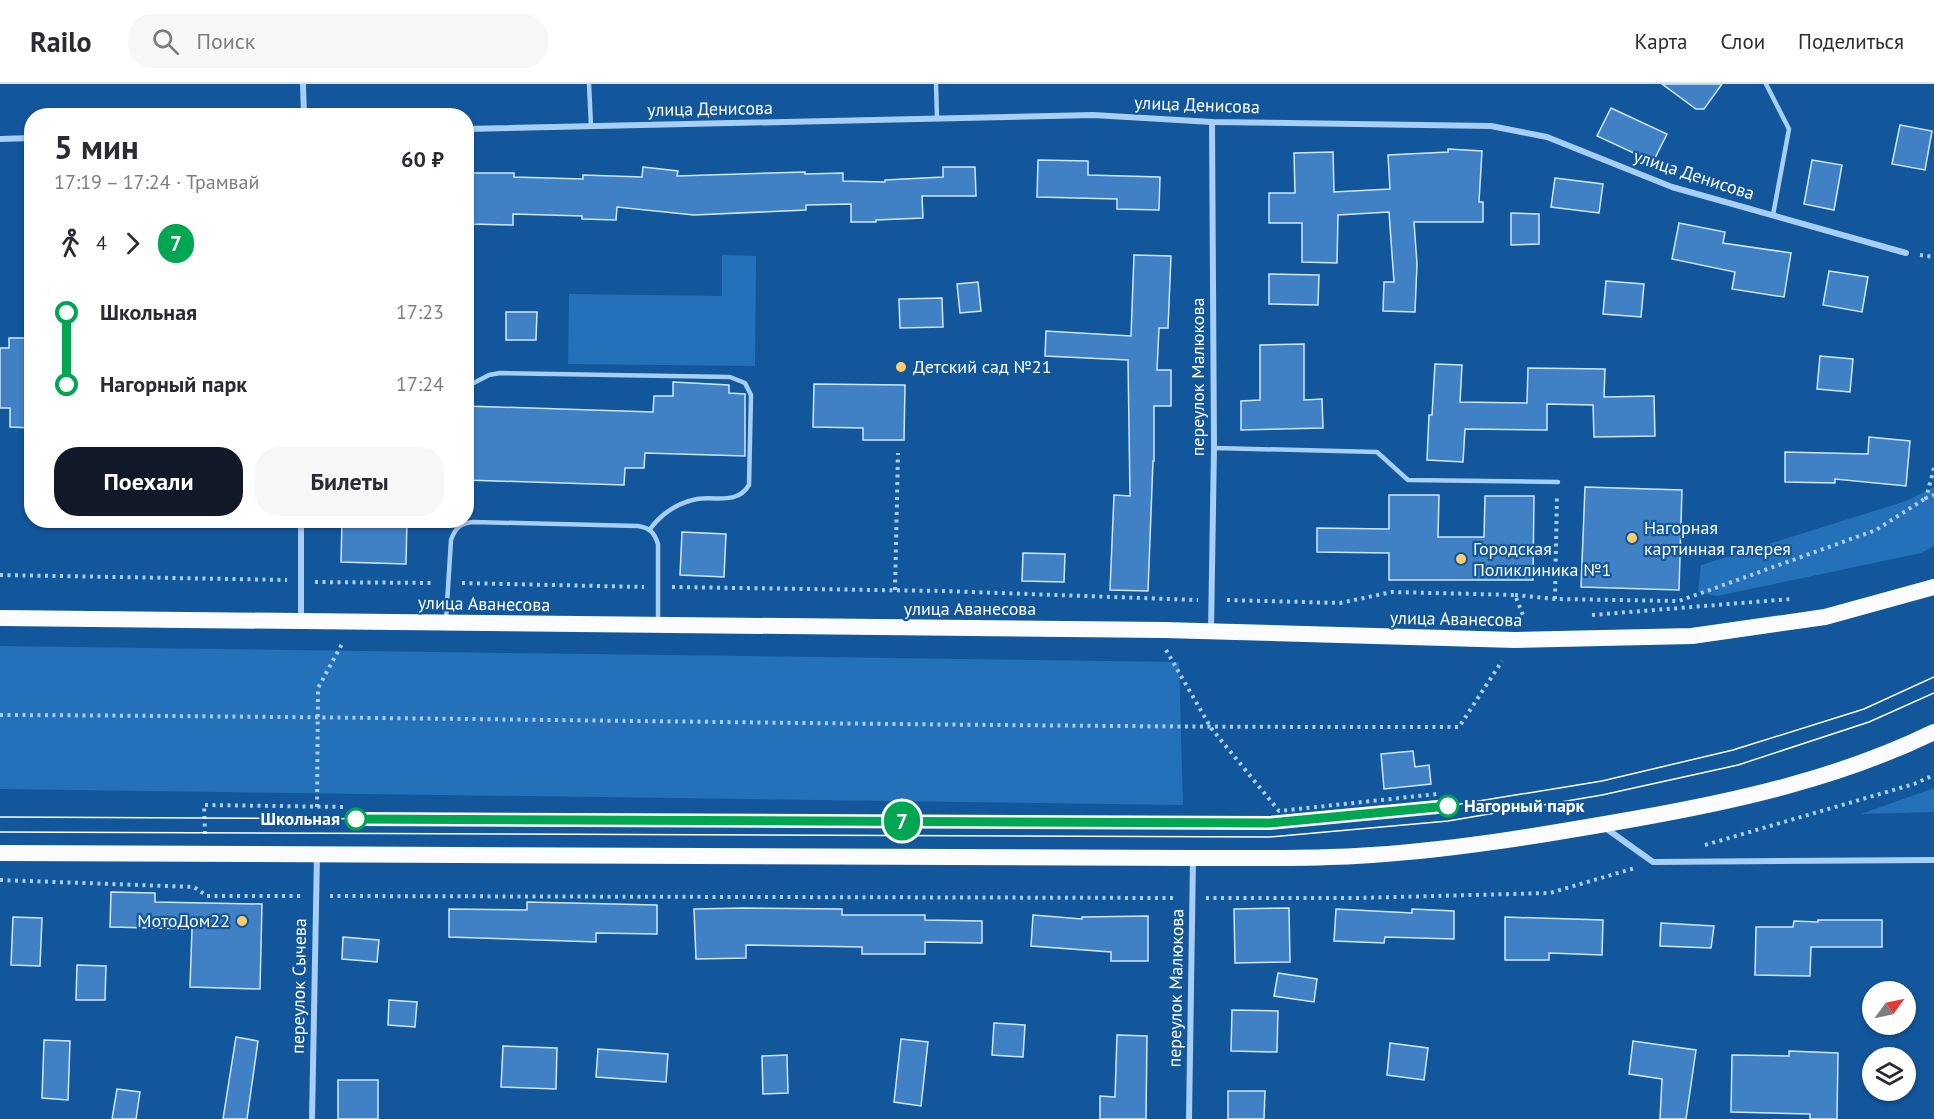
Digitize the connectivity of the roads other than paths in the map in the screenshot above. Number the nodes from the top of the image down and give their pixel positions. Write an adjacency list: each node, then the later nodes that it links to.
1 (303, 84): 5 (street)
2 (589, 84): 8 (lane)
3 (936, 84): 6 (lane)
4 (1766, 84): 12 (lane)
5 (304, 108)
6 (937, 118): 7 (street, улица Денисова); 8 (street, улица Денисова)
7 (1212, 122): 12 (street, улица Денисова); 15 (street, переулок Малюкова)
8 (591, 126): 9 (street, улица Денисова)
9 (474, 129)
10 (24, 138): 11 (street)
11 (0, 139)
12 (1773, 215): 13 (street, улица Денисова)
13 (1906, 253)
14 (474, 383): 20 (lane)
15 (1214, 448): 16 (lane); 26 (street, переулок Малюкова)
16 (1558, 482)
17 (474, 523): 20 (lane)
18 (301, 528): 23 (street)
19 (458, 528): 24 (lane)
20 (650, 529): 25 (lane)
21 (1934, 587): 26 (highway, улица Аванесова)
22 (0, 618): 23 (highway, улица Аванесова)
23 (301, 621): 24 (highway, улица Аванесова)
24 (446, 622): 25 (highway, улица Аванесова)
25 (658, 626): 26 (highway, улица Аванесова)
26 (1211, 631)
27 (1934, 732): 28 (highway)
28 (1601, 825): 31 (highway); 32 (street)
29 (0, 853): 30 (highway)
30 (316, 854): 31 (highway); 33 (street, переулок Сычева)
31 (1193, 858): 34 (street, переулок Малюкова)
32 (1934, 860)
33 (312, 1119)
34 (1189, 1119)

